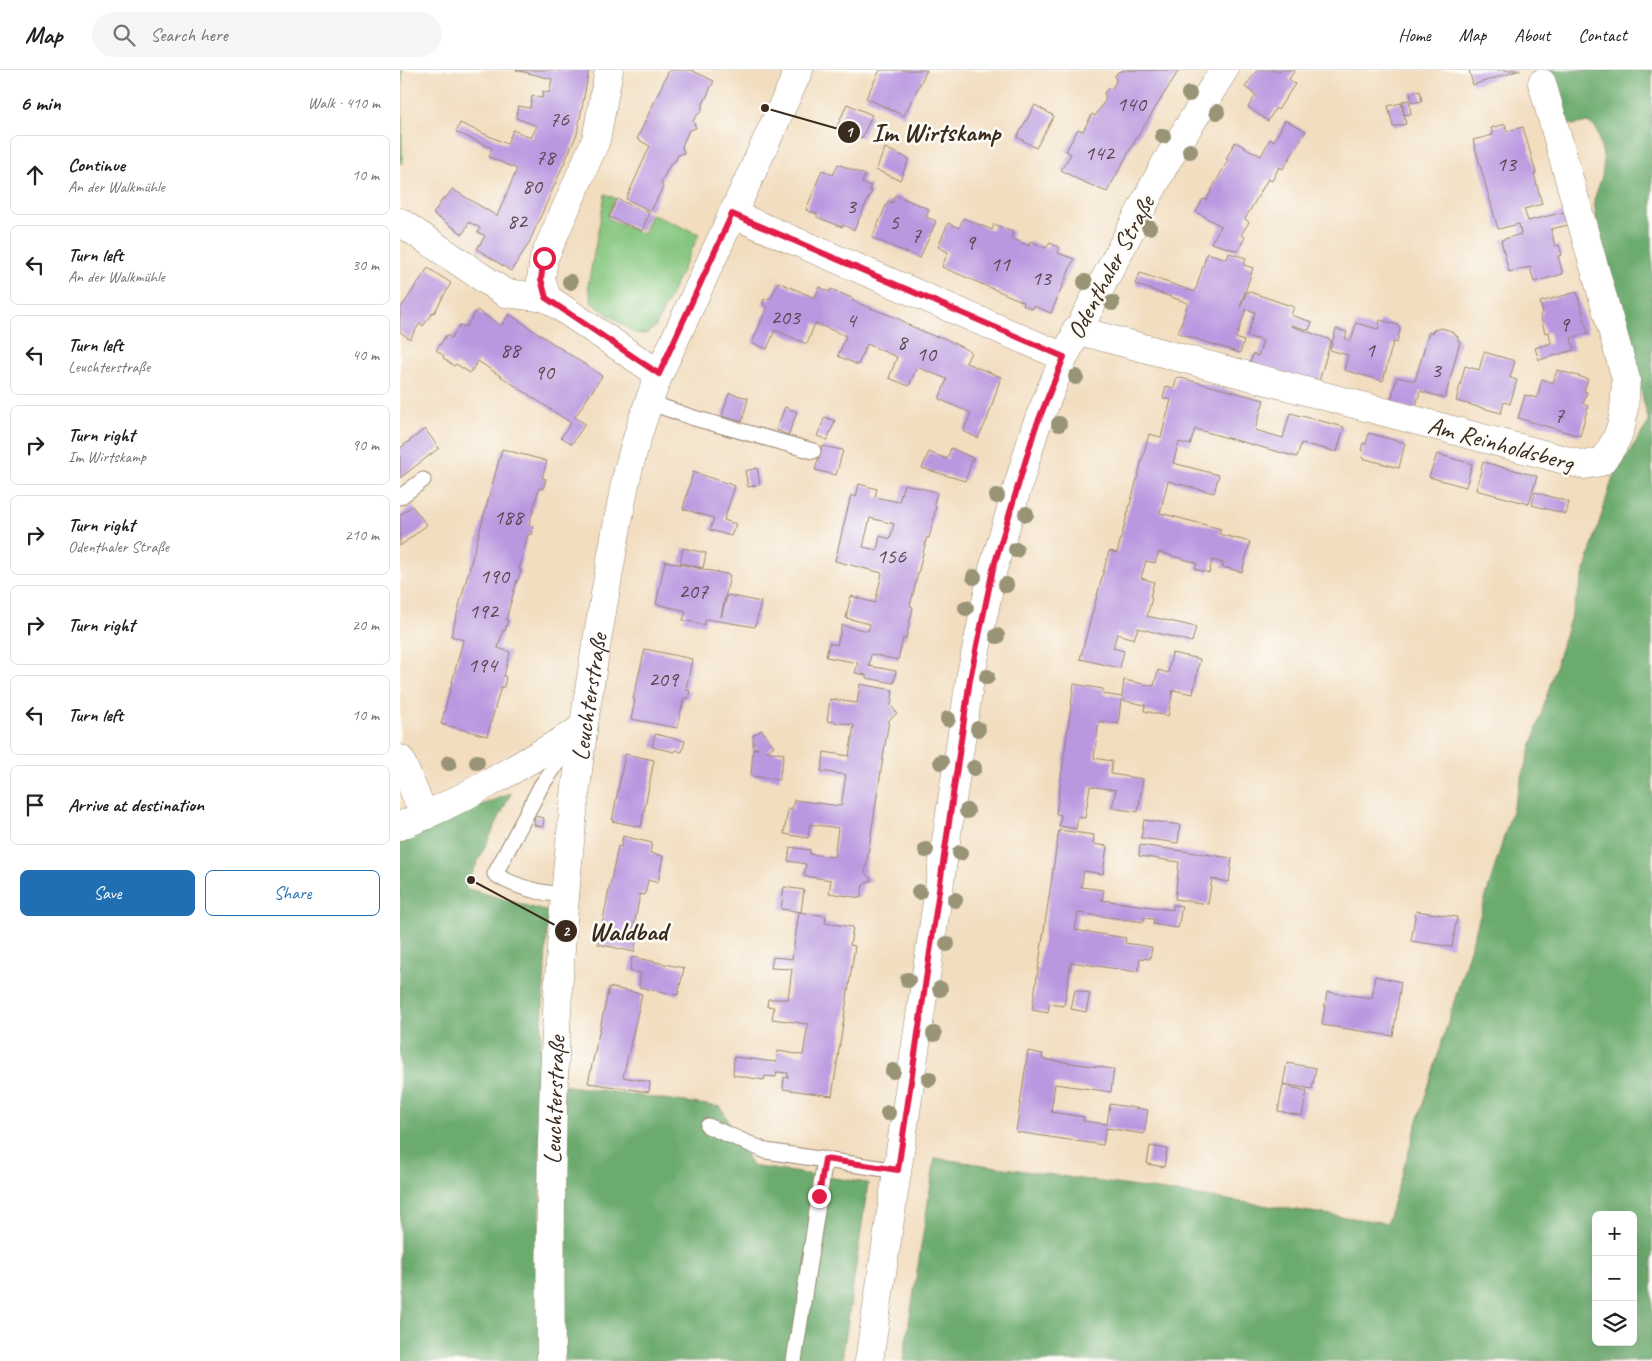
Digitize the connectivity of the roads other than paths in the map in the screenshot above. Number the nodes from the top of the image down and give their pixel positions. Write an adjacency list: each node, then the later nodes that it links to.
1 (609, 70): 7 (street)
2 (799, 70): 5 (street, Leuchterstraße)
3 (1224, 70): 8 (street, Odenthaler Straße)
4 (1539, 77): 8 (street, Am Reinholdsberg)
5 (732, 214): 9 (street); 10 (street, Leuchterstraße)
6 (400, 222): 7 (street)
7 (546, 298): 10 (street)
8 (1076, 330): 9 (street, Odenthaler Straße)
9 (1064, 357): 22 (street, Odenthaler Straße)
10 (659, 374): 11 (street, Leuchterstraße)
11 (648, 402): 12 (lane); 15 (street, Leuchterstraße)
12 (813, 451)
13 (423, 480): 14 (lane)
14 (400, 498)
15 (583, 728): 17 (street); 19 (street, Leuchterstraße); 19 (lane)
16 (400, 760): 17 (street)
17 (425, 816): 18 (street)
18 (400, 826)
19 (564, 895): 23 (street, Leuchterstraße)
20 (708, 1126): 21 (lane)
21 (825, 1159): 22 (lane); 24 (lane)
22 (898, 1170): 25 (street, Odenthaler Straße)
23 (551, 1361)
24 (794, 1361)
25 (869, 1361)

